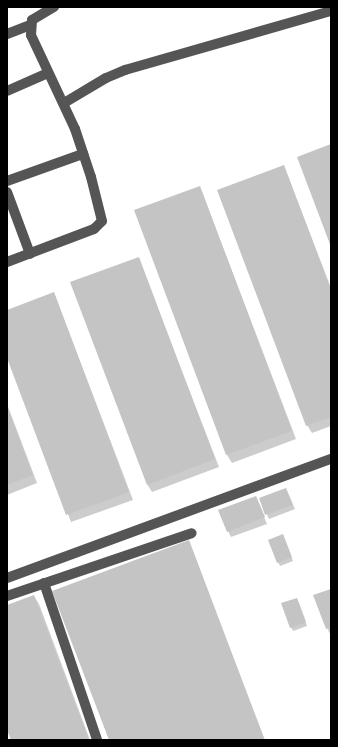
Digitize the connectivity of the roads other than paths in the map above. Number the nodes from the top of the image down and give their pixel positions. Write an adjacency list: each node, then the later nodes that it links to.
1 (54, 7): 3 (street)
2 (331, 11): 7 (street)
3 (30, 24): 4 (street); 5 (street)
4 (7, 34)
5 (48, 73): 6 (street); 7 (street)
6 (7, 91)
7 (64, 103): 8 (street)
8 (83, 154): 9 (street); 11 (street)
9 (7, 181)
10 (7, 192): 11 (street)
11 (30, 254): 12 (street)
12 (7, 262)
13 (331, 459): 15 (street)
14 (192, 533): 16 (street)
15 (7, 578)
16 (44, 583): 17 (street); 18 (street)
17 (7, 596)
18 (97, 740)

